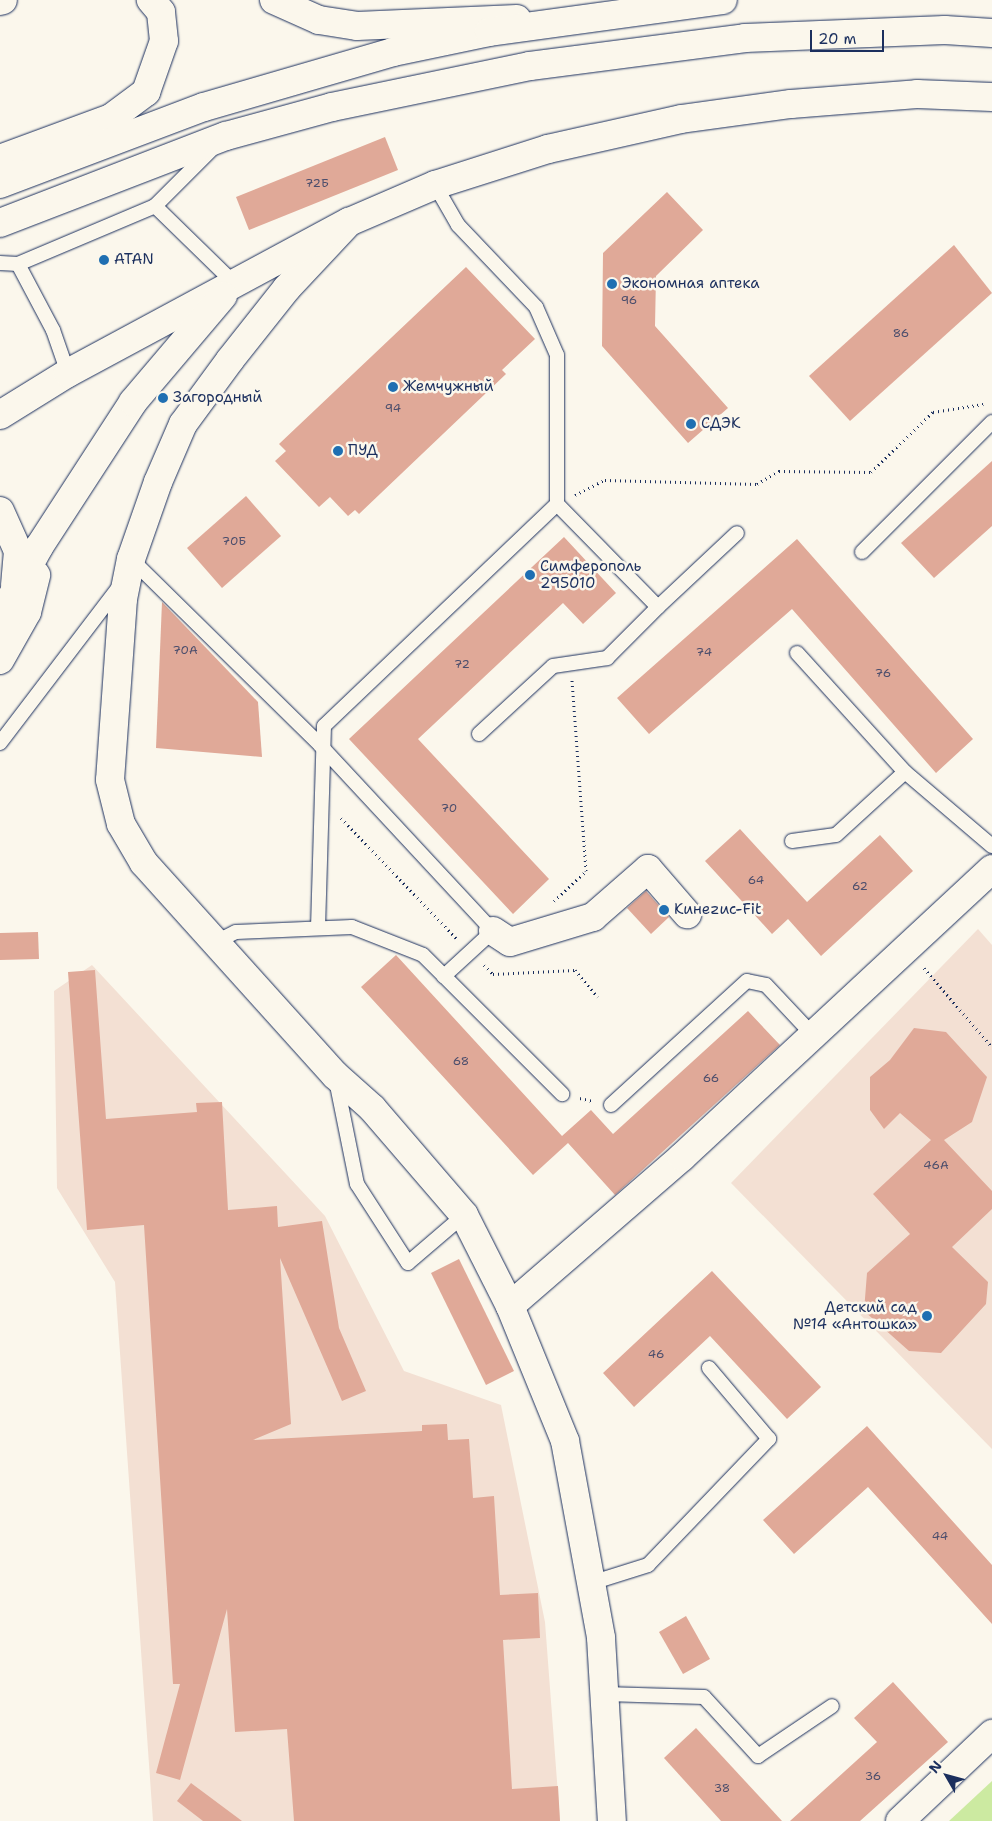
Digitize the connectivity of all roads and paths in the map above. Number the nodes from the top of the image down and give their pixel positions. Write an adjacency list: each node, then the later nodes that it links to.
1 (152, 0): 8 (street)
2 (274, 0): 4 (street)
3 (724, 0): 4 (street)
4 (578, 18): 9 (street)
5 (992, 33): 7 (street)
6 (992, 97): 10 (street)
7 (226, 136): 11 (lane); 13 (street)
8 (0, 159)
9 (0, 184)
10 (435, 185): 12 (street); 21 (lane)
11 (155, 206): 15 (lane); 16 (lane)
12 (349, 222): 16 (street); 26 (street)
13 (0, 223)
14 (0, 263): 15 (lane)
15 (18, 264): 17 (lane)
16 (234, 283): 17 (street); 24 (street)
17 (68, 373): 19 (street)
18 (992, 403): 21 (path)
19 (0, 415)
20 (992, 422): 25 (lane)
21 (557, 504): 27 (lane); 34 (lane)
22 (0, 511): 28 (street)
23 (737, 533): 27 (lane)
24 (39, 547): 28 (street); 30 (street)
25 (862, 552)
26 (129, 567): 33 (lane); 34 (lane); 43 (street)
27 (658, 607): 31 (lane)
28 (5, 610)
29 (797, 653): 35 (lane)
30 (0, 660)
31 (570, 661): 32 (lane); 39 (path)
32 (478, 734)
33 (0, 743)
34 (320, 745): 41 (lane); 42 (lane)
35 (905, 772): 36 (lane); 37 (lane)
36 (792, 841)
37 (992, 846)
38 (992, 869): 44 (street)
39 (552, 903)
40 (687, 914): 42 (street)
41 (318, 928): 43 (lane); 46 (lane)
42 (502, 936): 45 (path); 46 (lane)
43 (216, 942): 49 (street)
44 (906, 948): 47 (street); 48 (path)
45 (484, 966)
46 (444, 976): 50 (lane)
47 (812, 1033): 51 (lane); 53 (street)
48 (992, 1047)
49 (335, 1074): 52 (street); 52 (lane)
50 (562, 1094): 51 (path)
51 (611, 1105)
52 (464, 1215): 53 (street)
53 (510, 1306): 55 (street)
54 (709, 1368): 55 (lane)
55 (591, 1583): 56 (street)
56 (605, 1694): 57 (lane); 59 (street)
57 (832, 1706)
58 (992, 1734): 60 (street)
59 (612, 1821)
60 (900, 1821)

